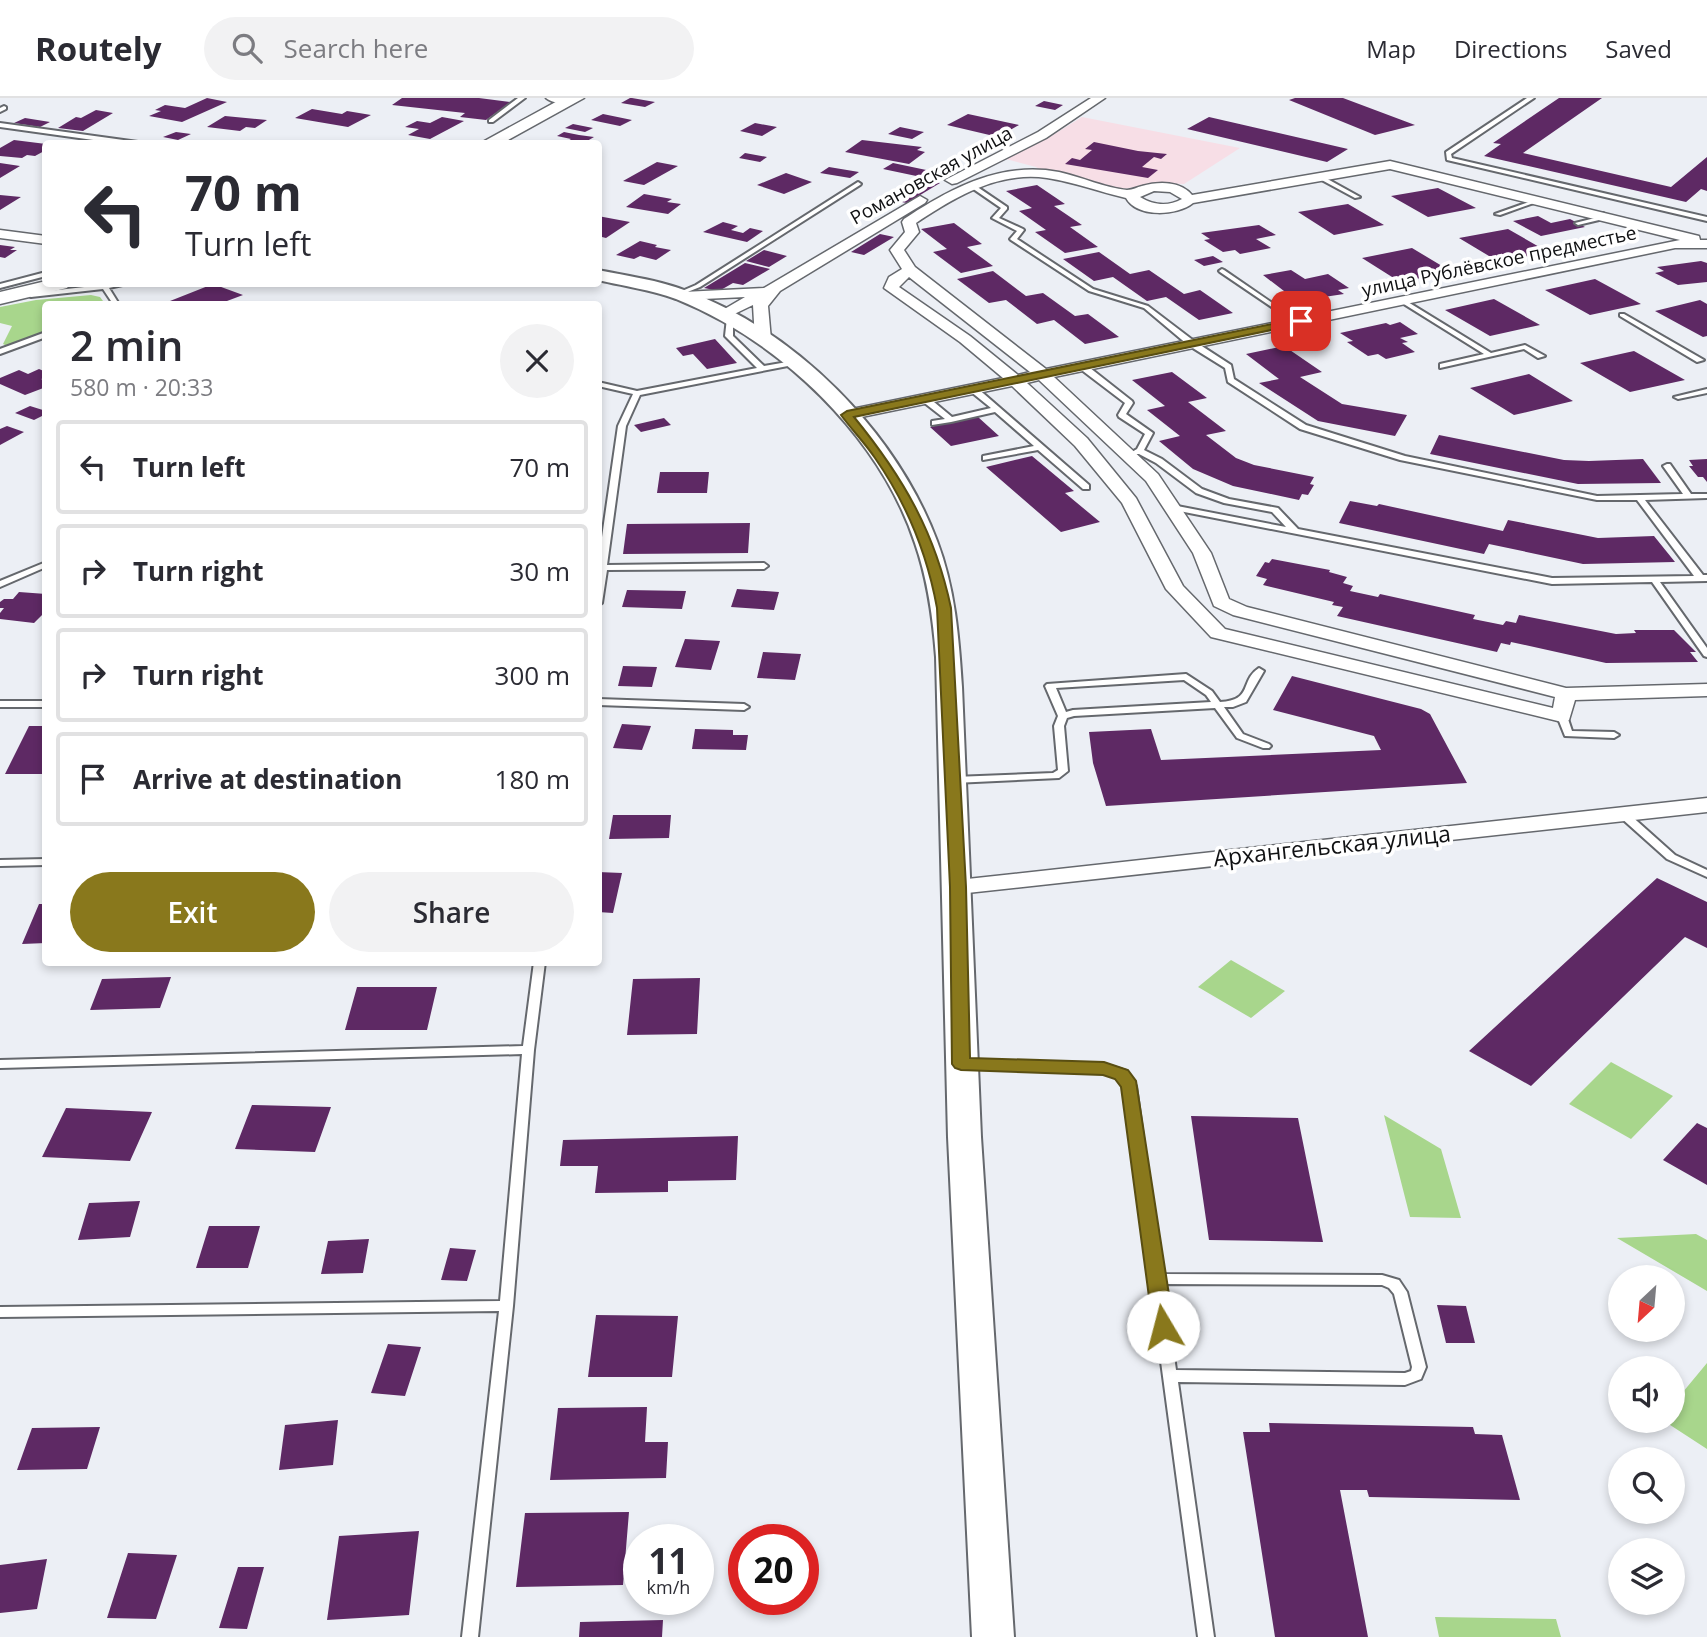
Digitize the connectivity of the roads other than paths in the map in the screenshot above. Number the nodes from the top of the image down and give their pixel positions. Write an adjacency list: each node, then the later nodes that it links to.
1 (522, 98): 6 (lane)
2 (552, 98): 5 (street)
3 (1099, 98): 28 (street, Романовская улица)
4 (1531, 98): 19 (lane)
5 (574, 99): 9 (main road)
6 (491, 121)
7 (0, 125): 8 (lane)
8 (109, 140)
9 (495, 140)
10 (1320, 177): 14 (lane); 15 (street); 16 (street)
11 (858, 184): 33 (lane)
12 (971, 185): 13 (street); 24 (street); 41 (lane)
13 (1133, 195): 15 (street); 15 (street)
14 (1357, 197)
15 (1189, 200)
16 (1539, 200): 17 (lane); 18 (street)
17 (1498, 214)
18 (1603, 215): 20 (lane); 23 (street)
19 (1707, 219)
20 (1578, 223)
21 (0, 234): 22 (street)
22 (42, 239)
23 (1707, 244): 34 (street, улица Рублёвское предместье)
24 (910, 270): 50 (street); 51 (street)
25 (1222, 271): 38 (lane)
26 (42, 276): 32 (lane)
27 (602, 276): 33 (street)
28 (782, 284): 33 (street, Романовская улица); 37 (street, Романовская улица); 40 (street, Романовская улица)
29 (42, 287): 32 (main road)
30 (110, 287): 31 (lane)
31 (106, 288): 32 (lane); 35 (lane)
32 (1, 294)
33 (681, 295): 37 (street)
34 (1401, 300): 38 (street, улица Рублёвское предместье); 43 (lane)
35 (114, 301)
36 (1622, 315): 45 (lane)
37 (727, 316): 40 (street); 49 (lane)
38 (1297, 322): 41 (street, улица Рублёвское предместье)
39 (42, 336): 42 (lane)
40 (763, 340): 46 (street)
41 (1191, 344): 47 (street, улица Рублёвское предместье); 69 (lane)
42 (0, 352)
43 (1490, 355): 44 (lane); 48 (lane)
44 (1541, 356)
45 (1705, 361)
46 (793, 363): 49 (lane); 59 (street)
47 (1082, 366): 50 (street, улица Рублёвское предместье); 63 (lane)
48 (1443, 366)
49 (763, 369): 55 (lane)
50 (1043, 374): 51 (street, улица Рублёвское предместье); 63 (street)
51 (1015, 380): 53 (street, улица Рублёвское предместье); 80 (street)
52 (602, 385): 55 (lane)
53 (973, 389): 57 (street, улица Рублёвское предместье); 58 (lane)
54 (1707, 391): 56 (lane)
55 (636, 393): 72 (lane)
56 (1678, 397)
57 (925, 399): 59 (street, улица Рублёвское предместье); 60 (lane)
58 (997, 409): 60 (lane); 62 (lane)
59 (847, 415): 94 (street)
60 (951, 420): 61 (lane)
61 (935, 423)
62 (1040, 447): 64 (lane); 66 (lane)
63 (1133, 453): 70 (street); 71 (lane)
64 (986, 458)
65 (1667, 466): 67 (lane)
66 (1086, 487)
67 (1688, 496): 68 (lane); 69 (lane)
68 (1707, 496)
69 (1639, 497): 76 (lane)
70 (1172, 507): 71 (lane); 79 (street)
71 (1295, 532): 77 (lane)
72 (602, 561)
73 (42, 566): 78 (lane)
74 (764, 566): 75 (lane)
75 (602, 568)
76 (1704, 578): 77 (lane)
77 (1654, 579): 81 (lane)
78 (0, 584)
79 (1221, 602): 80 (street); 84 (street)
80 (1195, 611): 91 (street)
81 (1707, 654)
82 (1259, 671): 88 (lane)
83 (1707, 690): 84 (street)
84 (1566, 694): 91 (street)
85 (602, 702): 89 (lane)
86 (0, 704): 87 (lane)
87 (42, 704)
88 (1220, 706): 90 (lane); 90 (lane); 93 (lane)
89 (744, 707)
90 (1063, 716): 94 (lane)
91 (1562, 716): 92 (lane)
92 (1614, 736)
93 (1266, 746)
94 (954, 780): 100 (street)
95 (1707, 806): 96 (street, Архангельская улица)
96 (1623, 815): 99 (lane); 100 (street, Архангельская улица)
97 (42, 862): 98 (lane)
98 (0, 863)
99 (1707, 874)
100 (958, 887): 104 (street)
101 (539, 966): 102 (lane)
102 (528, 1050): 103 (lane); 106 (lane)
103 (0, 1063)
104 (961, 1064): 105 (lane); 110 (street)
105 (1157, 1279): 108 (lane); 108 (lane)
106 (506, 1306): 107 (lane); 109 (lane)
107 (0, 1312)
108 (1170, 1376): 111 (lane)
109 (470, 1637)
110 (993, 1637)
111 (1206, 1637)

